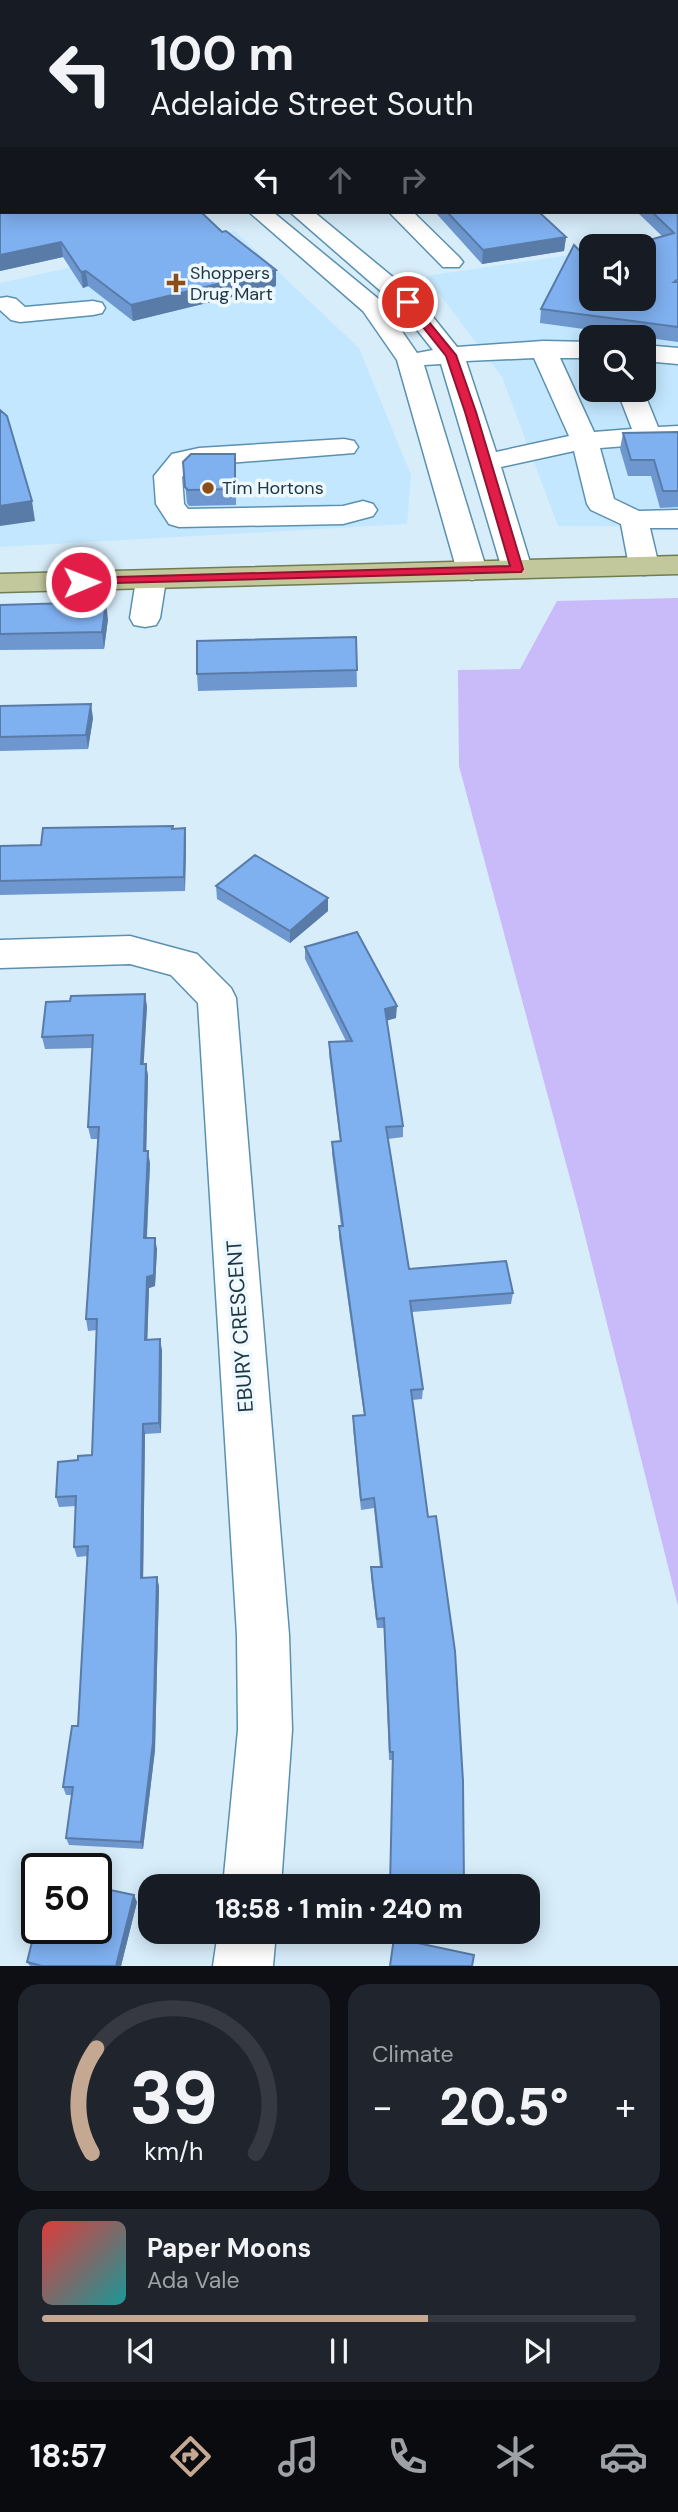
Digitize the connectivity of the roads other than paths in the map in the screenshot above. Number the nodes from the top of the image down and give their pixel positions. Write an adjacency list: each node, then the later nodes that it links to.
1 (262, 214): 12 (street)
2 (303, 214): 10 (street)
3 (402, 214): 4 (street)
4 (451, 262)
5 (7, 304): 6 (street)
6 (93, 308)
7 (543, 349): 8 (street); 10 (street); 16 (street)
8 (579, 350)
9 (656, 353): 11 (street)
10 (451, 355): 12 (street); 18 (street)
11 (678, 356)
12 (410, 360): 25 (street)
13 (635, 402): 15 (street)
14 (678, 434): 15 (street)
15 (648, 436): 16 (street)
16 (585, 441): 18 (street); 21 (street)
17 (344, 447): 19 (street)
18 (485, 462): 24 (street)
19 (363, 510)
20 (678, 519): 21 (street)
21 (634, 520): 23 (street)
22 (678, 565): 23 (main road)
23 (643, 566): 24 (main road)
24 (517, 569): 25 (main road)
25 (472, 571): 26 (main road)
26 (151, 580): 27 (main road); 28 (street)
27 (0, 583)
28 (145, 618)
29 (0, 954): 30 (street, EBURY CRESCENT)
30 (253, 1874)
31 (246, 1944): 32 (street)
32 (243, 1966)

